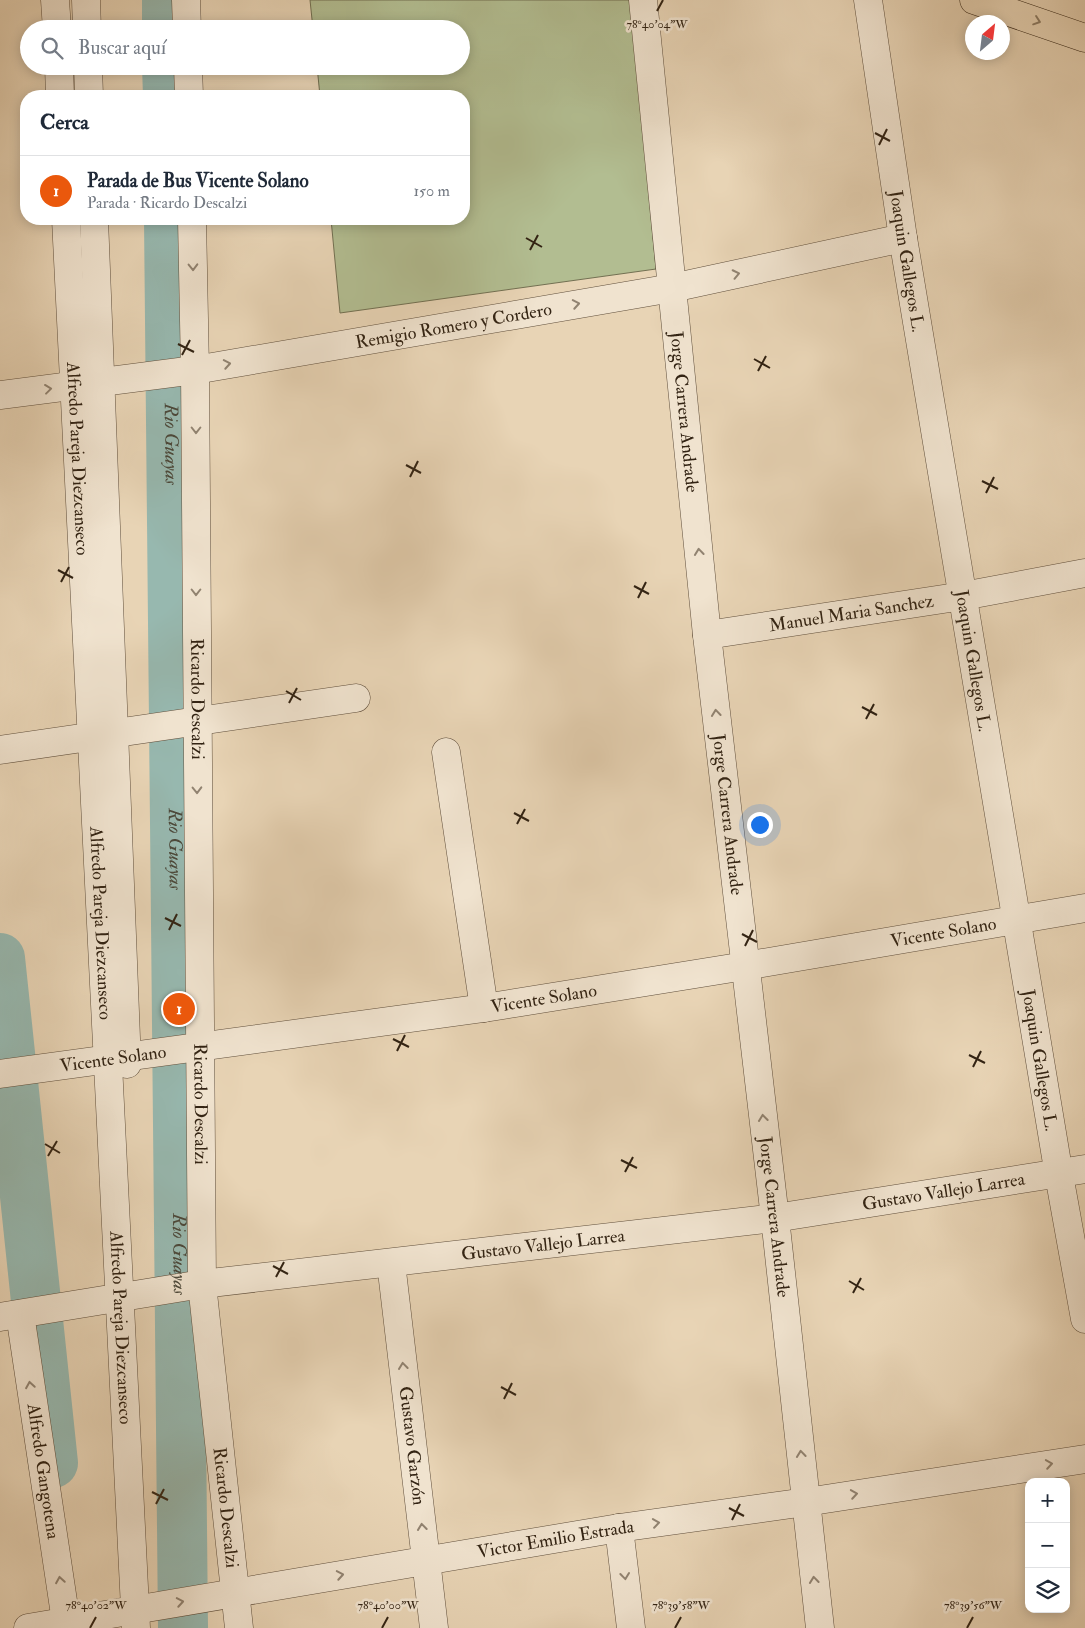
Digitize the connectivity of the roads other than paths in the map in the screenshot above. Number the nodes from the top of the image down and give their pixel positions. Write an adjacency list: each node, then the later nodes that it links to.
1 (55, 0): 7 (street)
2 (86, 0): 8 (street)
3 (186, 0): 9 (street)
4 (643, 0): 21 (street, Jorge Carrera Andrade)
5 (868, 0): 20 (street, Joaquin Gallegos L.)
6 (974, 0): 10 (main road, one-way to 10)
7 (56, 20)
8 (87, 20)
9 (187, 20)
10 (1085, 38)
11 (59, 75): 14 (street)
12 (88, 75): 15 (street)
13 (188, 75): 16 (street)
14 (60, 90)
15 (89, 90)
16 (189, 90)
17 (66, 225): 50 (street, Alfredo Pareja Diezcanseco)
18 (94, 225): 51 (street)
19 (192, 225): 22 (street, Ricardo Descalzi, one-way to 22)
20 (903, 238): 21 (street, Remigio Romero y Cordero, one-way to 20); 25 (street, Joaquin Gallegos L.)
21 (672, 288): 22 (street, Remigio Romero y Cordero, one-way to 21); 26 (street, Jorge Carrera Andrade, one-way to 21)
22 (195, 370): 23 (street, Remigio Romero y Cordero, one-way to 22); 28 (street, Ricardo Descalzi, one-way to 28)
23 (0, 395)
24 (1085, 573): 25 (street, Manuel Maria Sanchez)
25 (963, 596): 26 (street, Manuel Maria Sanchez); 32 (street, Joaquin Gallegos L.)
26 (707, 635): 33 (street, Jorge Carrera Andrade, one-way to 26)
27 (356, 698): 28 (street)
28 (197, 720): 29 (street); 35 (street, Ricardo Descalzi, one-way to 35)
29 (0, 750)
30 (446, 752): 34 (street)
31 (1085, 908): 32 (street, Vicente Solano)
32 (1016, 919): 33 (street, Vicente Solano); 37 (street, Joaquin Gallegos L.)
33 (745, 966): 34 (street, Vicente Solano); 38 (street, Jorge Carrera Andrade, one-way to 33)
34 (484, 1008): 35 (street, Vicente Solano)
35 (200, 1045): 36 (street, Vicente Solano); 40 (street, Ricardo Descalzi)
36 (0, 1074)
37 (1072, 1172): 38 (street, Gustavo Vallejo Larrea); 42 (street, Joaquin Gallegos L.)
38 (775, 1218): 39 (street, Gustavo Vallejo Larrea); 44 (street, Jorge Carrera Andrade, one-way to 38)
39 (390, 1263): 40 (street, Gustavo Vallejo Larrea); 46 (street, Gustavo Garzón, one-way to 39)
40 (202, 1284): 41 (street, Gustavo Vallejo Larrea); 47 (street, Ricardo Descalzi)
41 (10, 1315): 48 (street, Alfredo Gangotena, one-way to 41)
42 (1085, 1319)
43 (1085, 1458): 44 (street, Victor Emilio Estrada, one-way to 43)
44 (806, 1502): 45 (street, Victor Emilio Estrada, one-way to 44); 55 (street, Jorge Carrera Andrade, one-way to 44)
45 (619, 1528): 46 (street, Victor Emilio Estrada); 54 (street, one-way to 54)
46 (426, 1560): 47 (street, Victor Emilio Estrada, one-way to 46); 53 (street, Gustavo Garzón)
47 (235, 1592): 48 (street, Victor Emilio Estrada, one-way to 47); 52 (street, Ricardo Descalzi)
48 (67, 1625): 49 (street, Victor Emilio Estrada)
49 (28, 1628)
50 (136, 1628)
51 (149, 1628)
52 (239, 1628)
53 (434, 1628)
54 (631, 1628)
55 (820, 1628)

